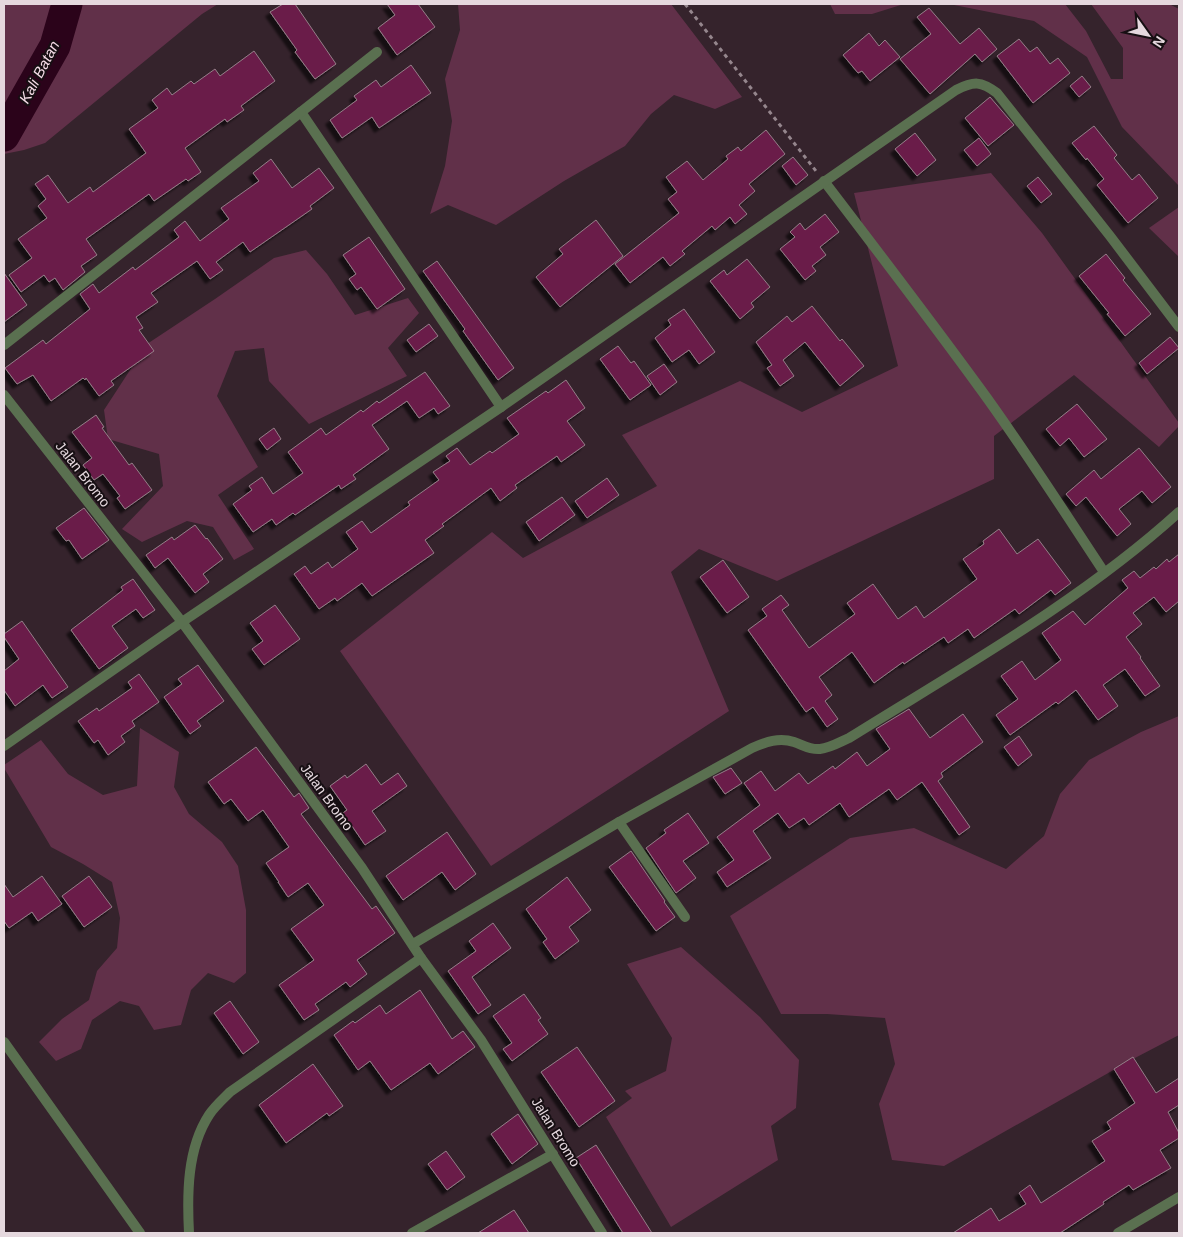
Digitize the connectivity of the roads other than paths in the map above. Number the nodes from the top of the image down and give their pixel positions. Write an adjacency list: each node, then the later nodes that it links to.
1 (377, 52): 2 (street)
2 (301, 112): 5 (street); 7 (street)
3 (824, 181): 4 (street); 7 (street); 9 (street)
4 (1179, 327)
5 (4, 345)
6 (4, 395): 10 (street, Jalan Bromo)
7 (501, 407): 10 (street)
8 (1179, 512): 9 (street)
9 (1104, 572): 12 (street)
10 (182, 622): 11 (street); 14 (street, Jalan Bromo)
11 (4, 746)
12 (620, 822): 13 (street); 14 (street)
13 (685, 918)
14 (413, 944): 15 (street, Jalan Bromo)
15 (421, 958): 17 (street, Jalan Bromo); 20 (street)
16 (4, 1042): 19 (street)
17 (553, 1154): 21 (street); 22 (street, Jalan Bromo)
18 (1179, 1197): 23 (street)
19 (140, 1233)
20 (189, 1233)
21 (412, 1233)
22 (602, 1233)
23 (1118, 1233)

